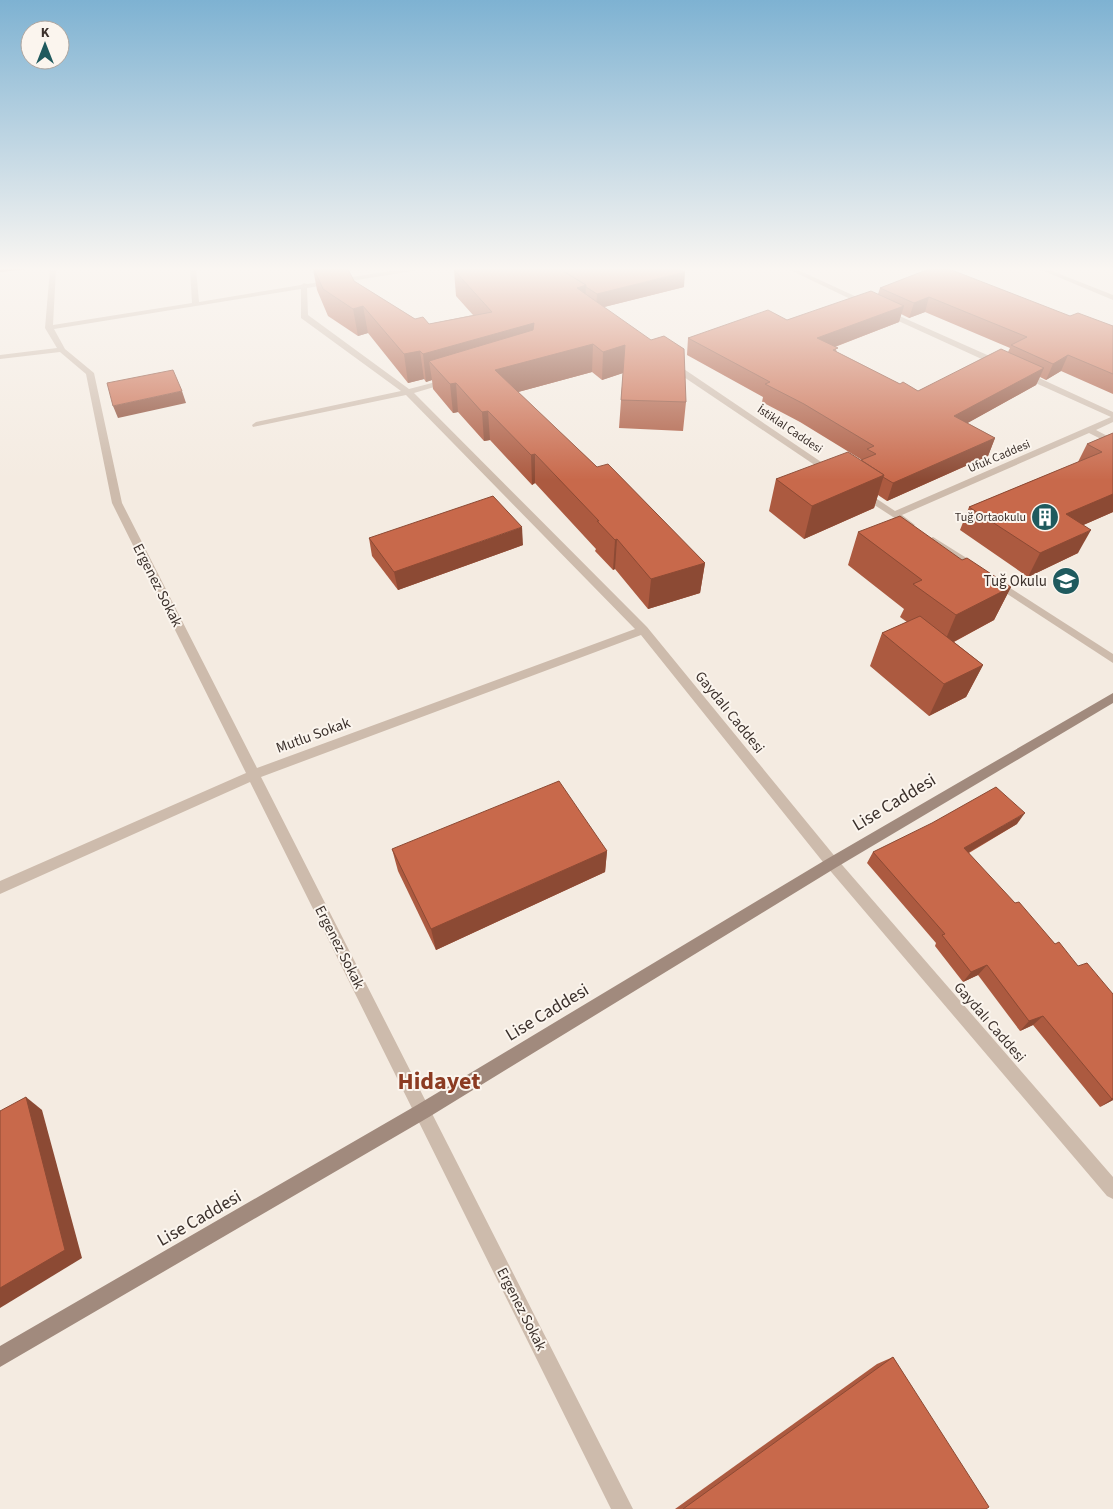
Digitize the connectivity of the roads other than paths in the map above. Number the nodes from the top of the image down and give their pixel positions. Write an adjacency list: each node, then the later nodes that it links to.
1 (56, 339): 4 (street)
2 (336, 339): 10 (street, Gaydalı Caddesi)
3 (946, 339): 7 (street)
4 (62, 350): 5 (street); 21 (street, Ergenez Sokak)
5 (0, 357)
6 (660, 357): 15 (street, İstiklal Caddesi)
7 (1009, 368)
8 (1018, 372): 11 (street)
9 (455, 378): 10 (street)
10 (408, 392): 12 (street); 18 (street, Gaydalı Caddesi)
11 (1113, 417): 13 (street, Ufuk Caddesi)
12 (256, 424)
13 (1090, 430): 14 (street); 17 (street, Ufuk Caddesi)
14 (1113, 442)
15 (839, 477)
16 (855, 488): 17 (street)
17 (894, 515): 19 (street)
18 (643, 630): 21 (street, Mutlu Sokak); 22 (street, Gaydalı Caddesi)
19 (1113, 659)
20 (1113, 696): 22 (street, Lise Caddesi)
21 (253, 775): 23 (street, Mutlu Sokak); 24 (street, Ergenez Sokak)
22 (832, 862): 24 (street, Lise Caddesi); 25 (street, Gaydalı Caddesi)
23 (0, 888)
24 (422, 1110): 26 (street, Lise Caddesi); 27 (street, Ergenez Sokak)
25 (1113, 1190)
26 (0, 1357)
27 (622, 1509)

